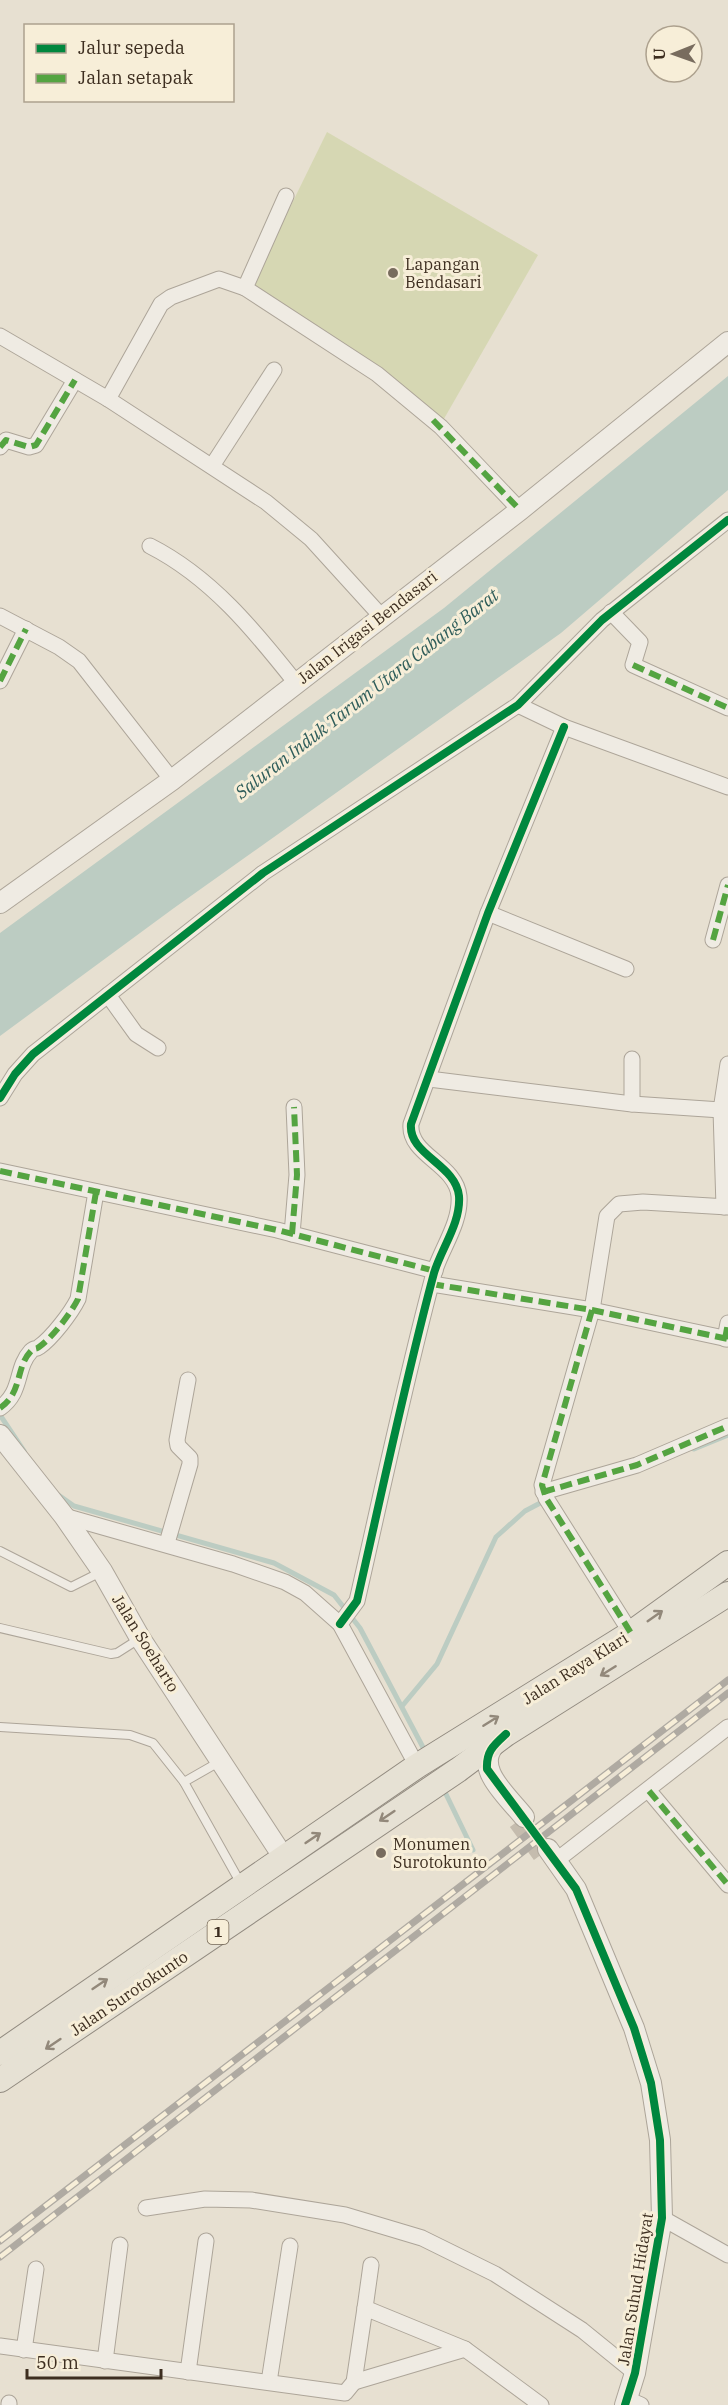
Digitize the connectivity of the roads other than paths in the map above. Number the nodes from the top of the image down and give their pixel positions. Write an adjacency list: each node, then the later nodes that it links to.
1 (286, 196): 2 (street)
2 (245, 288): 7 (street); 10 (street)
3 (0, 336): 6 (street)
4 (728, 342): 10 (street, Jalan Irigasi Bendasari)
5 (274, 370): 9 (street)
6 (75, 380): 7 (street); 8 (street)
7 (108, 399): 9 (street)
8 (0, 447)
9 (212, 466): 14 (street)
10 (520, 510): 14 (street, Jalan Irigasi Bendasari)
11 (728, 520): 13 (street)
12 (150, 546): 18 (street)
13 (611, 612): 19 (street); 20 (street)
14 (381, 615): 18 (street, Jalan Irigasi Bendasari)
15 (0, 616): 16 (street)
16 (26, 629): 17 (street); 22 (street)
17 (0, 681)
18 (296, 683): 22 (street, Jalan Irigasi Bendasari)
19 (518, 705): 21 (street); 29 (street)
20 (728, 708)
21 (564, 727): 23 (street); 26 (street)
22 (172, 780): 25 (street, Jalan Irigasi Bendasari)
23 (728, 787)
24 (728, 885): 27 (street)
25 (0, 903)
26 (488, 913): 28 (street); 33 (street)
27 (713, 940)
28 (626, 969)
29 (108, 995): 30 (street); 34 (street)
30 (158, 1048)
31 (632, 1059): 35 (street)
32 (728, 1064): 37 (street)
33 (429, 1079): 35 (street); 42 (street)
34 (0, 1098)
35 (632, 1104): 37 (street)
36 (294, 1107): 41 (street)
37 (721, 1110): 40 (street)
38 (0, 1172): 39 (street)
39 (96, 1192): 41 (street); 47 (street)
40 (726, 1207): 43 (street)
41 (292, 1234): 42 (street)
42 (433, 1278): 43 (street); 57 (street)
43 (592, 1310): 45 (street); 50 (street)
44 (728, 1323): 45 (street)
45 (727, 1339)
46 (188, 1380): 52 (street)
47 (2, 1407)
48 (728, 1426): 50 (street)
49 (0, 1435): 51 (street, Jalan Soeharto)
50 (546, 1498): 59 (street)
51 (64, 1516): 52 (street); 55 (street, Jalan Soeharto)
52 (170, 1535): 57 (street)
53 (0, 1551): 55 (lane)
54 (728, 1563): 59 (main road, Jalan Raya Klari / 1, one-way to 54)
55 (102, 1571): 60 (street, Jalan Soeharto)
56 (728, 1594): 63 (main road, Jalan Raya Klari / 1, one-way to 63)
57 (342, 1622): 64 (street)
58 (0, 1628): 60 (lane)
59 (631, 1633): 64 (main road, Jalan Raya Klari / 1, one-way to 59)
60 (140, 1638): 65 (street, Jalan Soeharto)
61 (0, 1727): 67 (lane)
62 (728, 1728): 69 (street)
63 (506, 1734): 66 (main road, Jalan Raya Klari / 1); 66 (street)
64 (427, 1760): 71 (main road, Jalan Surotokunto / 1, one-way to 64)
65 (220, 1761): 67 (lane); 71 (street, Jalan Soeharto)
66 (458, 1770): 68 (main road, Jalan Raya Klari / 1)
67 (184, 1782): 73 (lane)
68 (436, 1784): 75 (main road, Jalan Surotokunto / 1, one-way to 75)
69 (649, 1791): 70 (street); 72 (street)
70 (549, 1857): 77 (street, Jalan Suhud Hidayat)
71 (284, 1858): 73 (main road, Jalan Surotokunto / 1)
72 (728, 1885)
73 (243, 1886): 74 (main road, Jalan Surotokunto / 1, one-way to 73)
74 (0, 2053)
75 (0, 2080)
76 (146, 2208): 90 (street)
77 (662, 2218): 81 (street); 90 (street, Jalan Suhud Hidayat)
78 (206, 2241): 89 (street)
79 (120, 2245): 88 (street)
80 (290, 2246): 91 (street)
81 (728, 2255)
82 (370, 2265): 84 (street)
83 (36, 2269): 87 (street)
84 (365, 2308): 86 (street); 92 (street)
85 (0, 2346): 87 (street)
86 (465, 2349): 92 (street); 94 (street)
87 (24, 2350): 88 (street)
88 (105, 2361): 89 (street)
89 (188, 2372): 91 (street)
90 (634, 2373): 93 (street, Jalan Suhud Hidayat)
91 (269, 2382): 92 (street)
92 (354, 2382)
93 (631, 2403)
94 (541, 2405)

